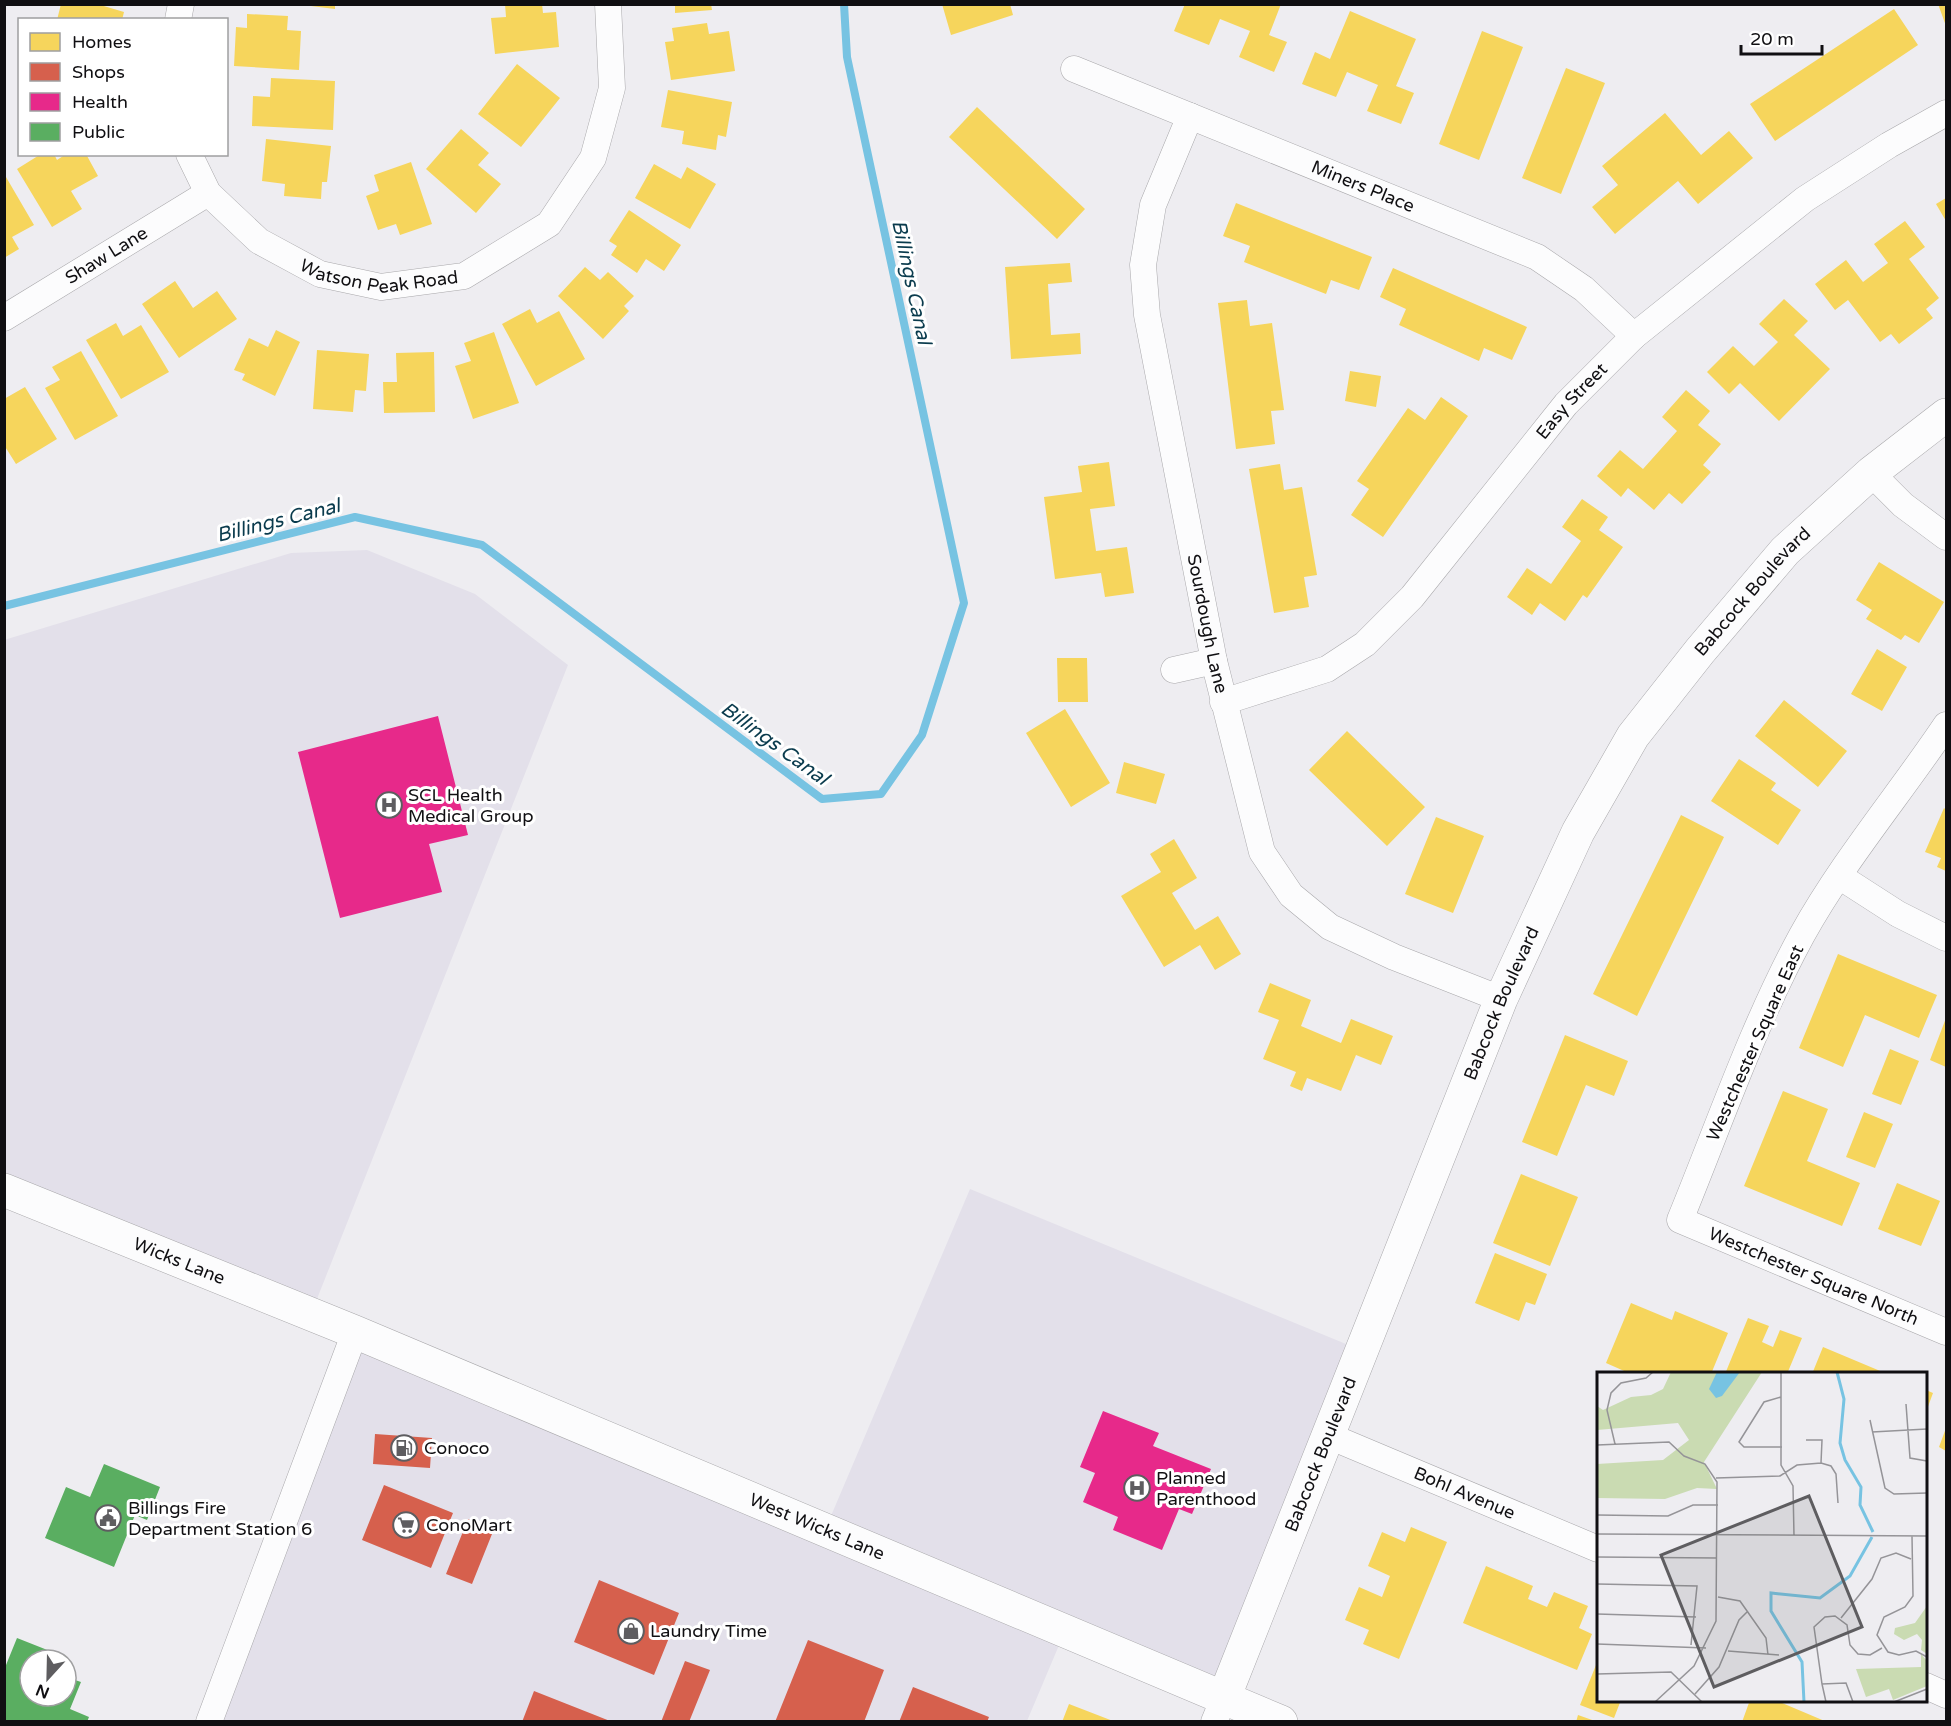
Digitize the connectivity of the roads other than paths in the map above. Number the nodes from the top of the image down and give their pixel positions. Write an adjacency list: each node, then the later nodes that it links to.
1 (609, 4): 6 (street, Watson Peak Road)
2 (1074, 69): 4 (street, Miners Place)
3 (1947, 113): 8 (street, Easy Street)
4 (1190, 116): 8 (street, Miners Place); 12 (street, Sourdough Lane)
5 (190, 156): 6 (street, Watson Peak Road)
6 (208, 193): 7 (street, Shaw Lane)
7 (4, 318)
8 (1634, 336): 14 (street, Easy Street)
9 (1947, 415): 10 (street, Babcock Boulevard)
10 (1871, 473): 11 (street); 18 (street, Babcock Boulevard)
11 (1947, 537)
12 (1214, 660): 13 (street); 14 (street, Sourdough Lane)
13 (1174, 670)
14 (1223, 702): 18 (street, Sourdough Lane)
15 (1947, 725): 16 (street, Westchester Square East)
16 (1839, 876): 17 (street); 20 (street, Westchester Square East)
17 (1947, 938)
18 (1501, 999): 23 (street, Babcock Boulevard)
19 (4, 1190): 21 (street, Wicks Lane)
20 (1680, 1220): 22 (street, Westchester Square North)
21 (355, 1332): 27 (street, West Wicks Lane); 28 (street)
22 (1947, 1332)
23 (1329, 1436): 24 (street, Bohl Avenue); 27 (street, Babcock Boulevard)
24 (1597, 1548)
25 (1927, 1686): 26 (street)
26 (1947, 1695)
27 (1219, 1710): 29 (street, West Wicks Lane)
28 (209, 1722)
29 (1281, 1722)

